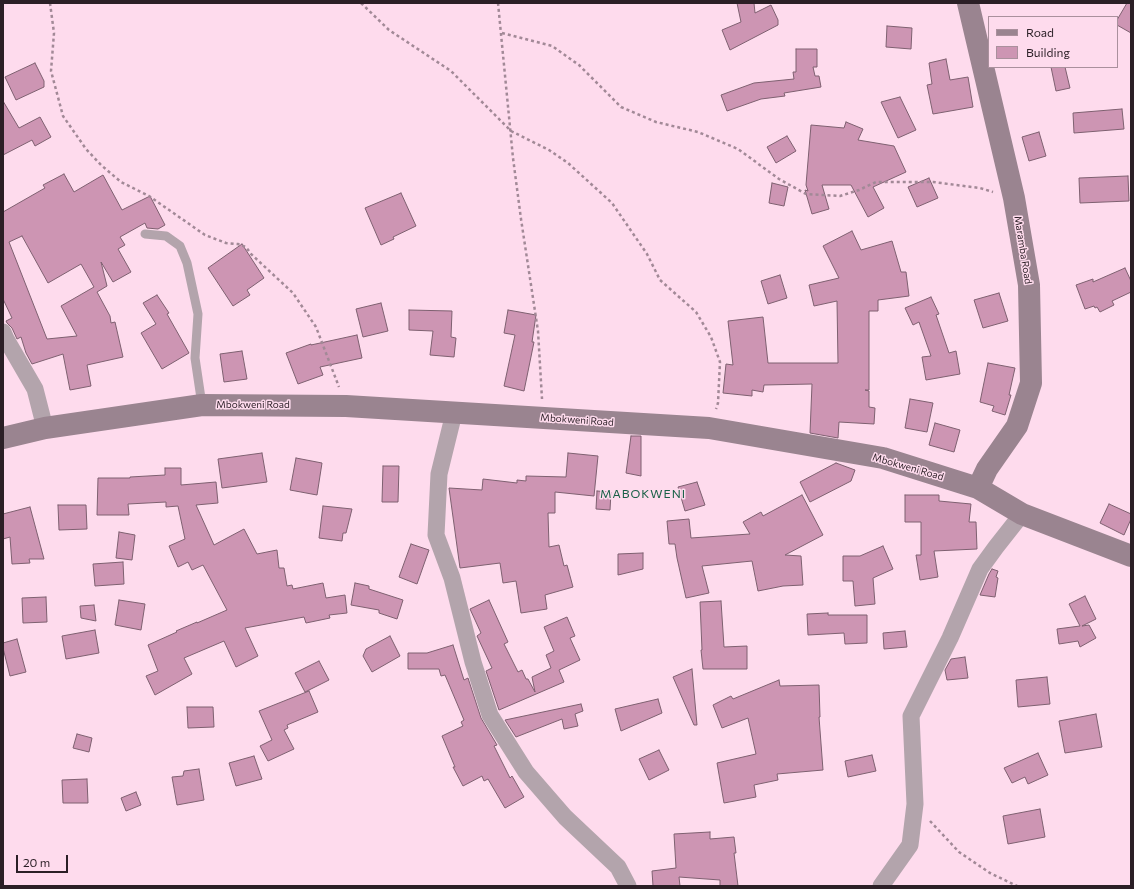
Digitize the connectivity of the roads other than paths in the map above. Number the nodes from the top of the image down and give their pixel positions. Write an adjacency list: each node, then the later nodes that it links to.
1 (968, 3): 8 (street, Maramba Road)
2 (145, 234): 4 (lane)
3 (3, 332): 6 (street)
4 (202, 405): 5 (street, Mbokweni Road); 6 (street, Mbokweni Road)
5 (454, 413): 8 (street, Mbokweni Road); 11 (street)
6 (45, 428): 7 (street, Mbokweni Road)
7 (3, 438)
8 (978, 488): 9 (street, Mbokweni Road)
9 (1022, 514): 10 (street, Mbokweni Road); 12 (street)
10 (1131, 556)
11 (628, 886)
12 (881, 886)

